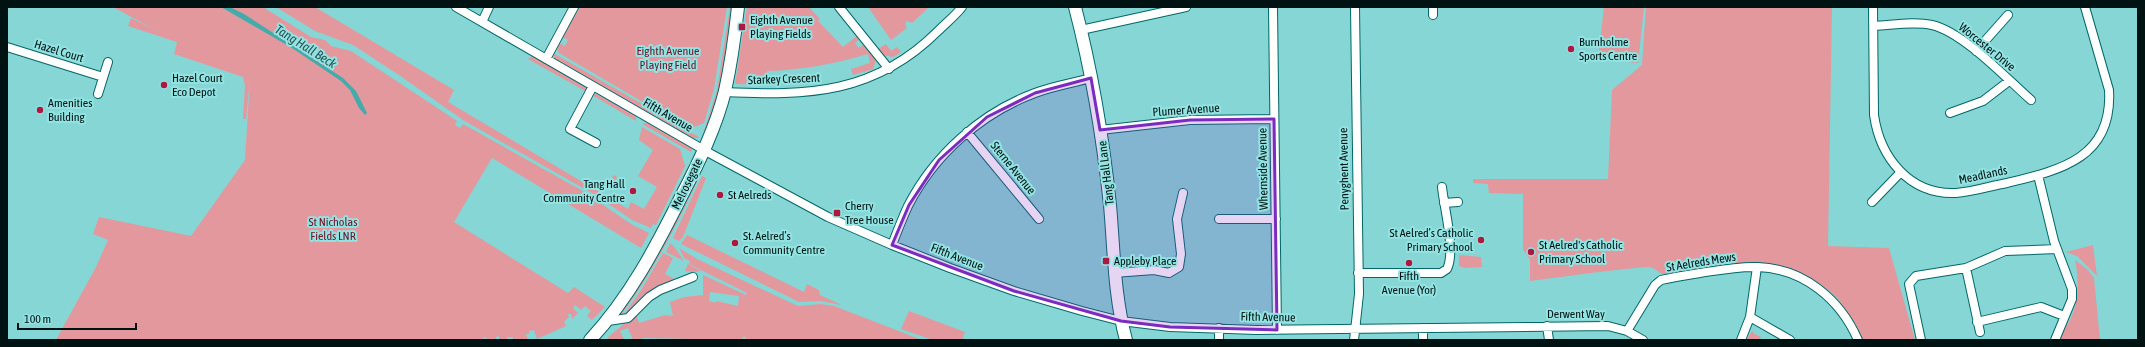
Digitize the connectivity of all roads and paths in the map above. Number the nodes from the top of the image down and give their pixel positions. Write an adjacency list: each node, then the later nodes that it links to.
1 (456, 7): 14 (street, Fifth Avenue)
2 (489, 7): 14 (street)
3 (574, 7): 19 (street)
4 (738, 7): 26 (street, Melrosegate)
5 (839, 7): 21 (street)
6 (962, 7): 21 (street, Starkey Crescent)
7 (1075, 7): 16 (street, Tang Hall Lane)
8 (1186, 7): 16 (street)
9 (1273, 7): 30 (street, Whernside Avenue)
10 (1355, 7): 50 (street, Penyghent Avenue)
11 (1873, 7): 15 (street, Meadlands)
12 (2085, 7): 36 (street, Meadlands)
13 (2008, 15): 18 (street)
14 (482, 22): 19 (street, Fifth Avenue)
15 (1874, 26): 18 (street, Worcester Drive); 35 (street, Meadlands)
16 (1082, 30): 23 (street, Tang Hall Lane)
17 (7, 47): 22 (street, Hazel Court)
18 (1976, 52): 24 (street, Worcester Drive)
19 (546, 59): 25 (street, Fifth Avenue)
20 (108, 62): 22 (street)
21 (889, 68): 26 (street, Starkey Crescent)
22 (103, 77): 27 (street)
23 (1091, 78): 31 (street, Tang Hall Lane); 32 (street)
24 (2009, 81): 28 (street, Worcester Drive); 29 (street)
25 (593, 86): 33 (street); 34 (street, Fifth Avenue)
26 (725, 92): 34 (street, Melrosegate)
27 (98, 94)
28 (2031, 100)
29 (1950, 113)
30 (1274, 119): 31 (street, Plumer Avenue); 44 (street, Whernside Avenue)
31 (1100, 130): 49 (street, Tang Hall Lane)
32 (968, 132): 42 (street, Sterne Avenue); 45 (street)
33 (596, 143)
34 (704, 150): 45 (street, Fifth Avenue); 54 (street, Melrosegate)
35 (1901, 172): 36 (street, Meadlands); 40 (street)
36 (2038, 175): 46 (street)
37 (1442, 187): 41 (street)
38 (1183, 193): 49 (street)
39 (1458, 202): 41 (street)
40 (1872, 202)
41 (1444, 203): 50 (street)
42 (1039, 219)
43 (1219, 219): 44 (street)
44 (1276, 219): 61 (street, Whernside Avenue)
45 (892, 245): 55 (street, Fifth Avenue)
46 (2057, 249): 48 (street); 53 (street)
47 (1757, 267): 52 (street); 63 (street, St Aelreds Mews); 74 (street, St Aelreds Mews)
48 (1966, 268): 56 (street); 75 (street)
49 (1114, 273): 55 (street, Tang Hall Lane)
50 (1358, 273): 62 (street, Penyghent Avenue)
51 (694, 277): 54 (street)
52 (1750, 316): 72 (street); 73 (street)
53 (2064, 316): 56 (street); 76 (street)
54 (608, 320): 65 (street, Melrosegate)
55 (1121, 321): 59 (street, Fifth Avenue); 66 (street, Tang Hall Lane)
56 (1977, 322): 64 (street)
57 (1506, 326): 58 (street, Derwent Way); 60 (street, Fifth Avenue)
58 (1547, 326): 63 (street, Derwent Way); 70 (street)
59 (1219, 328): 61 (street, Fifth Avenue); 67 (street)
60 (1423, 328): 62 (street, Fifth Avenue); 69 (street)
61 (1277, 330): 62 (street, Fifth Avenue)
62 (1354, 330): 68 (street, Penyghent Avenue)
63 (1627, 331): 71 (street, Derwent Way)
64 (1980, 332)
65 (590, 340)
66 (1126, 340)
67 (1219, 340)
68 (1354, 340)
69 (1423, 340)
70 (1549, 340)
71 (1643, 340)
72 (1741, 340)
73 (1790, 340)
74 (1858, 340)
75 (1921, 340)
76 (2055, 340)

